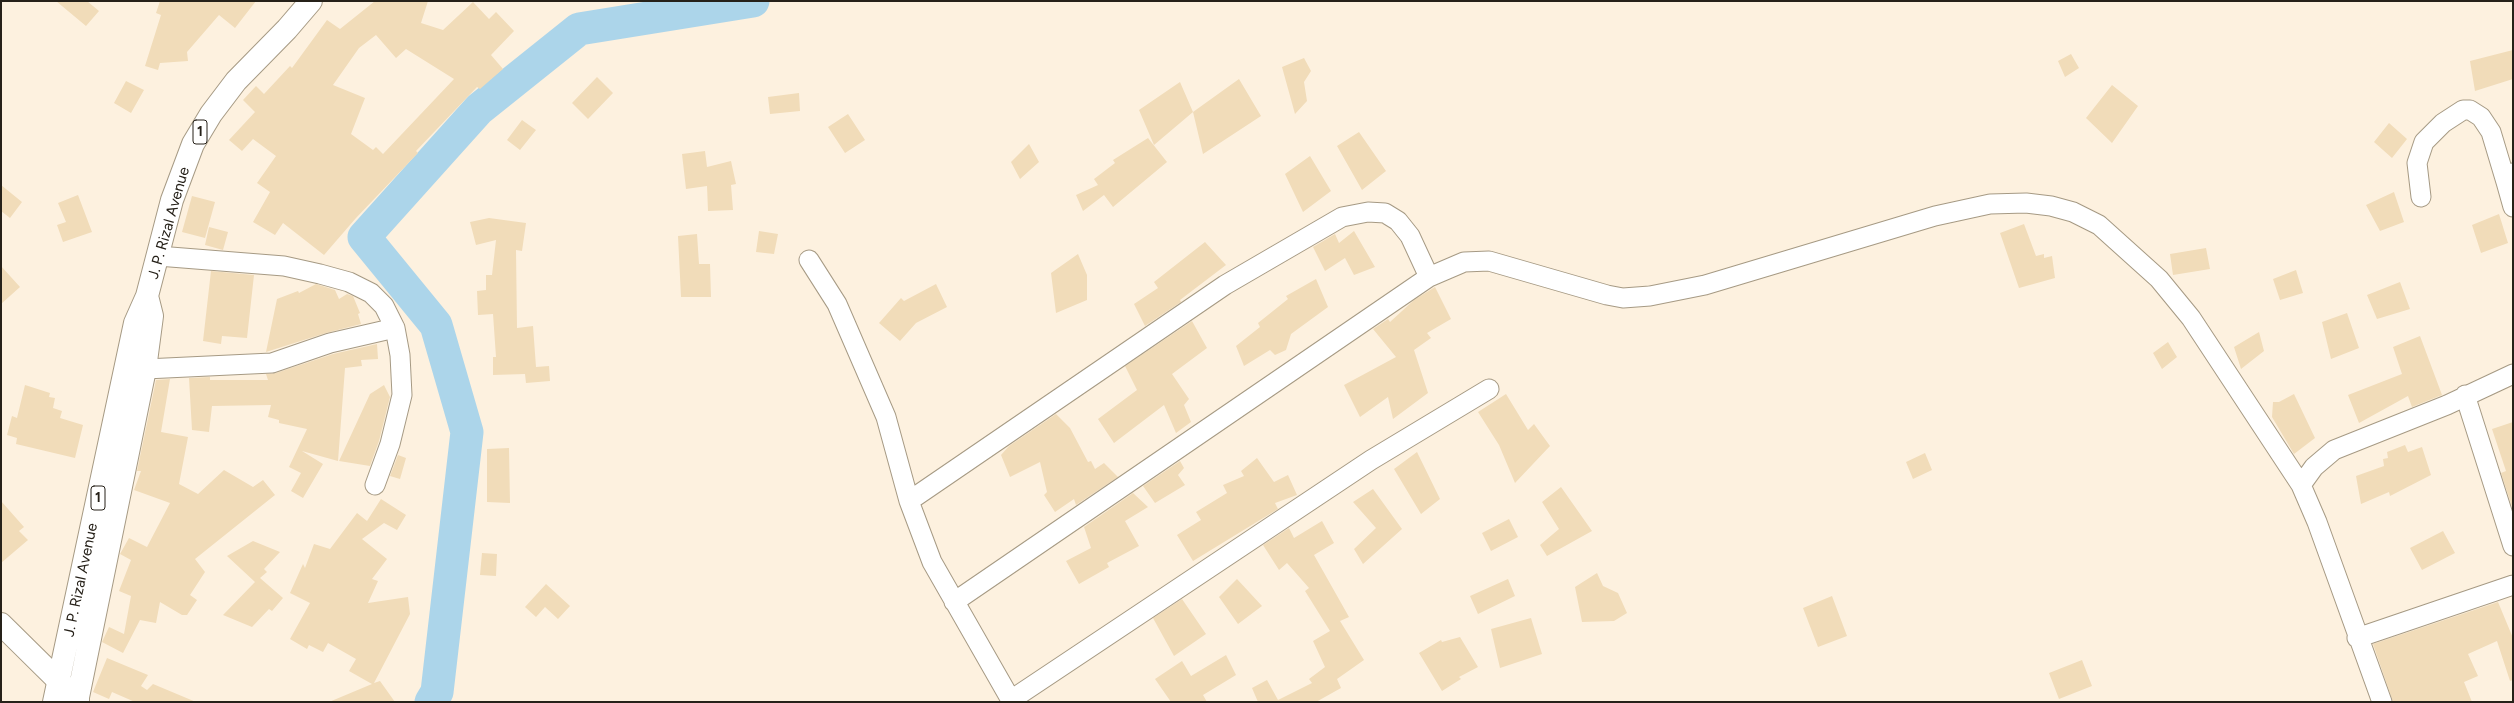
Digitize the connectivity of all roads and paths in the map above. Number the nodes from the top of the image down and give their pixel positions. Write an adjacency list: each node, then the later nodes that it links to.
1 (311, 1): 5 (main road, J. P. Rizal Avenue / 1)
2 (2510, 177): 3 (street); 4 (street)
3 (2421, 197)
4 (2513, 207)
5 (158, 256): 8 (main road, J. P. Rizal Avenue / 1); 9 (street)
6 (809, 260): 16 (street)
7 (1429, 277): 15 (street); 16 (street); 19 (street)
8 (147, 296): 10 (main road, J. P. Rizal Avenue / 1); 22 (main road, J. P. Rizal Avenue / 1)
9 (395, 328): 10 (street); 14 (street)
10 (145, 369): 23 (main road, J. P. Rizal Avenue / 1)
11 (2513, 374): 13 (street)
12 (1489, 389): 24 (street)
13 (2465, 395): 15 (street); 17 (street)
14 (375, 485)
15 (2301, 485): 21 (street)
16 (909, 501): 19 (street)
17 (2513, 546)
18 (2513, 585): 21 (street)
19 (954, 602): 24 (street)
20 (1, 624): 22 (main road)
21 (2357, 638): 25 (street)
22 (57, 692): 23 (main road)
23 (78, 701)
24 (1011, 701)
25 (2382, 702)

